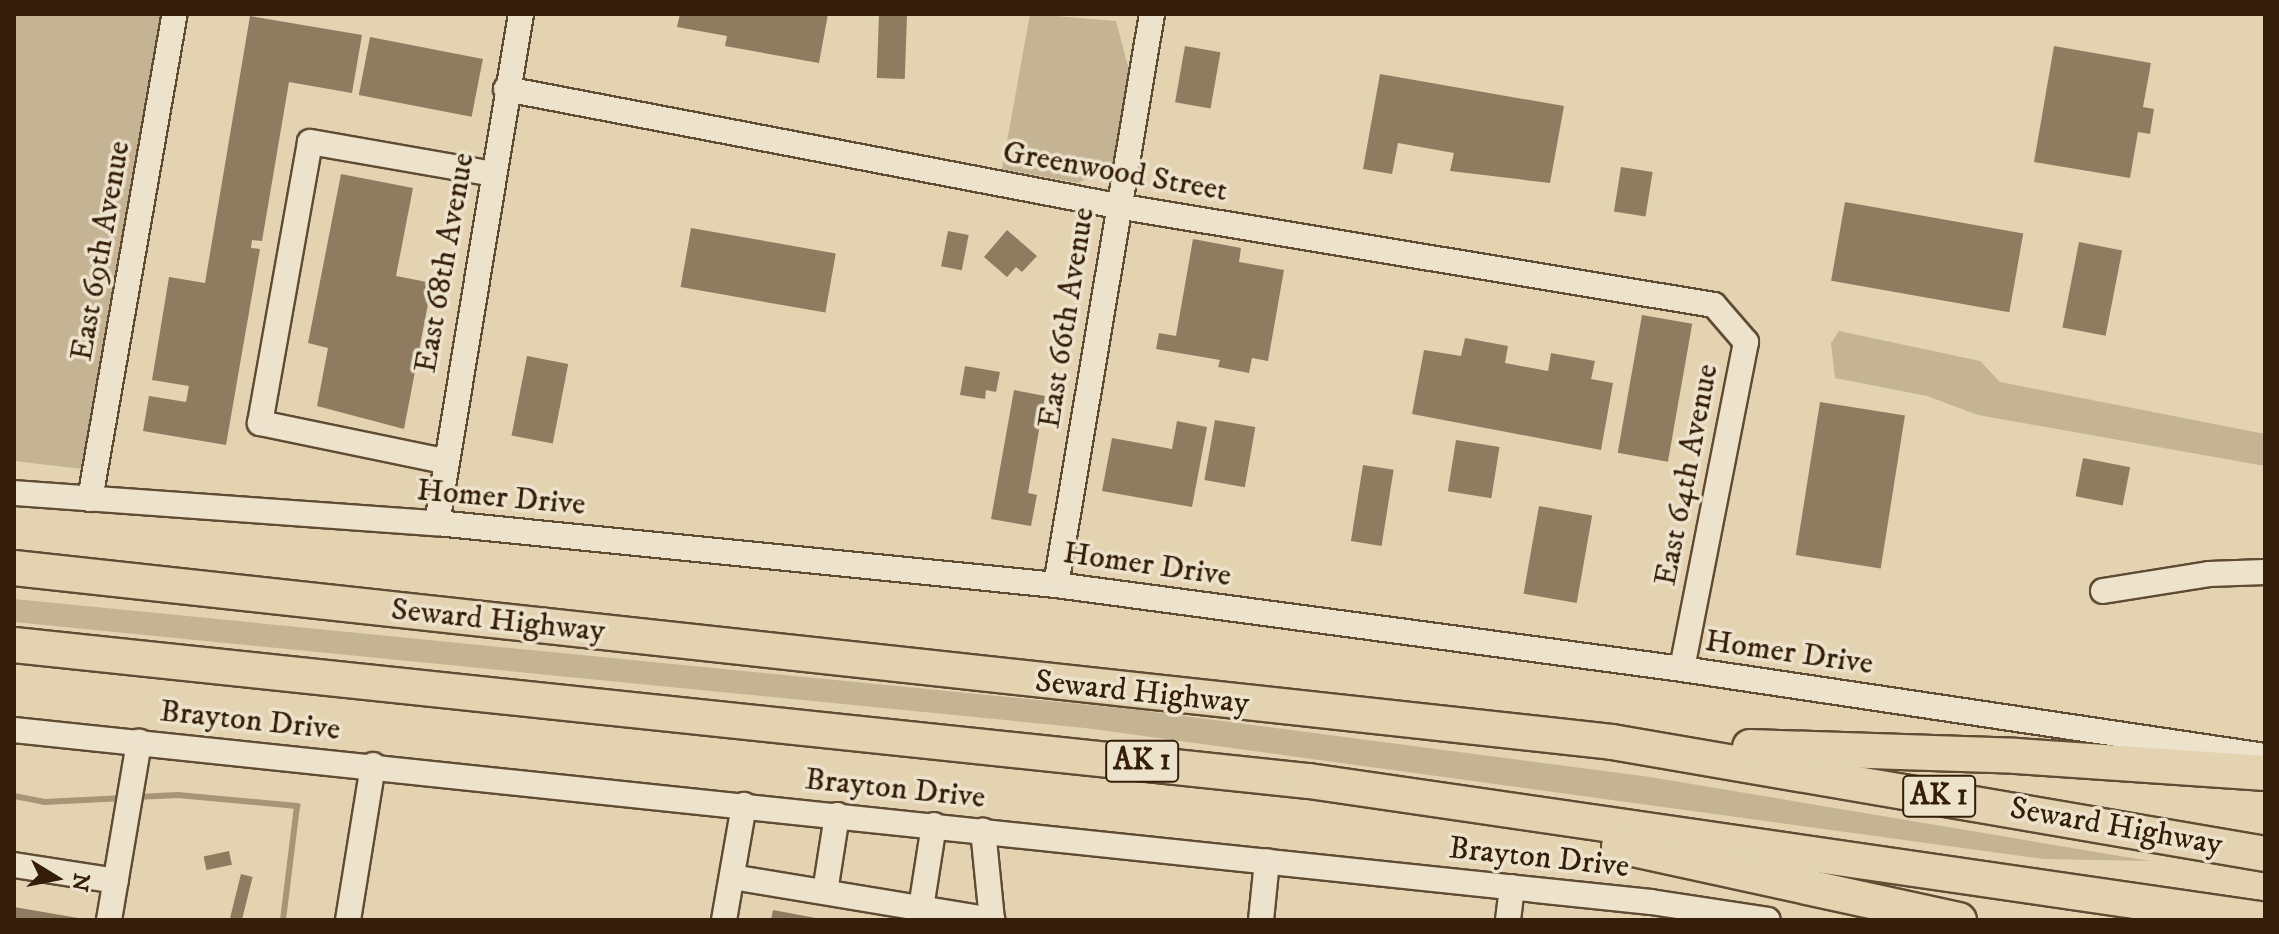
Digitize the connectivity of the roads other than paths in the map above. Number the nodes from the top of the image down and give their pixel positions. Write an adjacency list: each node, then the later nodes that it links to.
1 (175, 14): 10 (street, East 69th Avenue)
2 (521, 14): 4 (street, East 68th Avenue)
3 (1152, 14): 6 (street, East 66th Avenue)
4 (506, 89): 5 (street, East 68th Avenue); 6 (street, Greenwood Street)
5 (493, 174): 8 (street, East 68th Avenue); 8 (street)
6 (1117, 206): 7 (street, Greenwood Street); 14 (street, East 66th Avenue)
7 (1714, 305): 17 (street, East 64th Avenue)
8 (444, 461): 11 (street, East 68th Avenue)
9 (14, 493): 10 (street, Homer Drive)
10 (90, 499): 11 (street, Homer Drive)
11 (437, 523): 14 (street, Homer Drive)
12 (14, 568): 20 (highway, Seward Highway / AK 1)
13 (2265, 572): 15 (street)
14 (1056, 585): 17 (street, Homer Drive)
15 (2103, 591)
16 (14, 645): 24 (highway, Seward Highway / AK 1)
17 (1682, 669): 21 (street, Homer Drive)
18 (14, 730): 19 (street, Brayton Drive)
19 (139, 742): 22 (street, Brayton Drive); 33 (street)
20 (1612, 742): 23 (highway); 29 (highway, Seward Highway / AK 1)
21 (2265, 756)
22 (373, 765): 25 (street, Brayton Drive); 39 (street)
23 (2265, 773)
24 (1309, 781): 44 (highway); 45 (highway, Seward Highway / AK 1)
25 (744, 805): 26 (street, Brayton Drive); 32 (street)
26 (837, 815): 27 (street, Brayton Drive); 35 (street)
27 (934, 825): 28 (street, Brayton Drive); 36 (street)
28 (983, 830): 30 (street, Brayton Drive); 36 (street)
29 (2265, 854)
30 (1267, 861): 34 (street, Brayton Drive); 41 (street)
31 (14, 865): 33 (street)
32 (732, 877): 35 (street); 40 (street)
33 (116, 881): 38 (street)
34 (1512, 887): 37 (street, Brayton Drive); 42 (street)
35 (825, 892): 36 (street)
36 (921, 908)
37 (1649, 911): 43 (street, Brayton Drive)
38 (109, 920)
39 (348, 920)
40 (724, 920)
41 (1261, 920)
42 (1508, 920)
43 (1768, 920)
44 (1959, 920)
45 (2265, 920)

